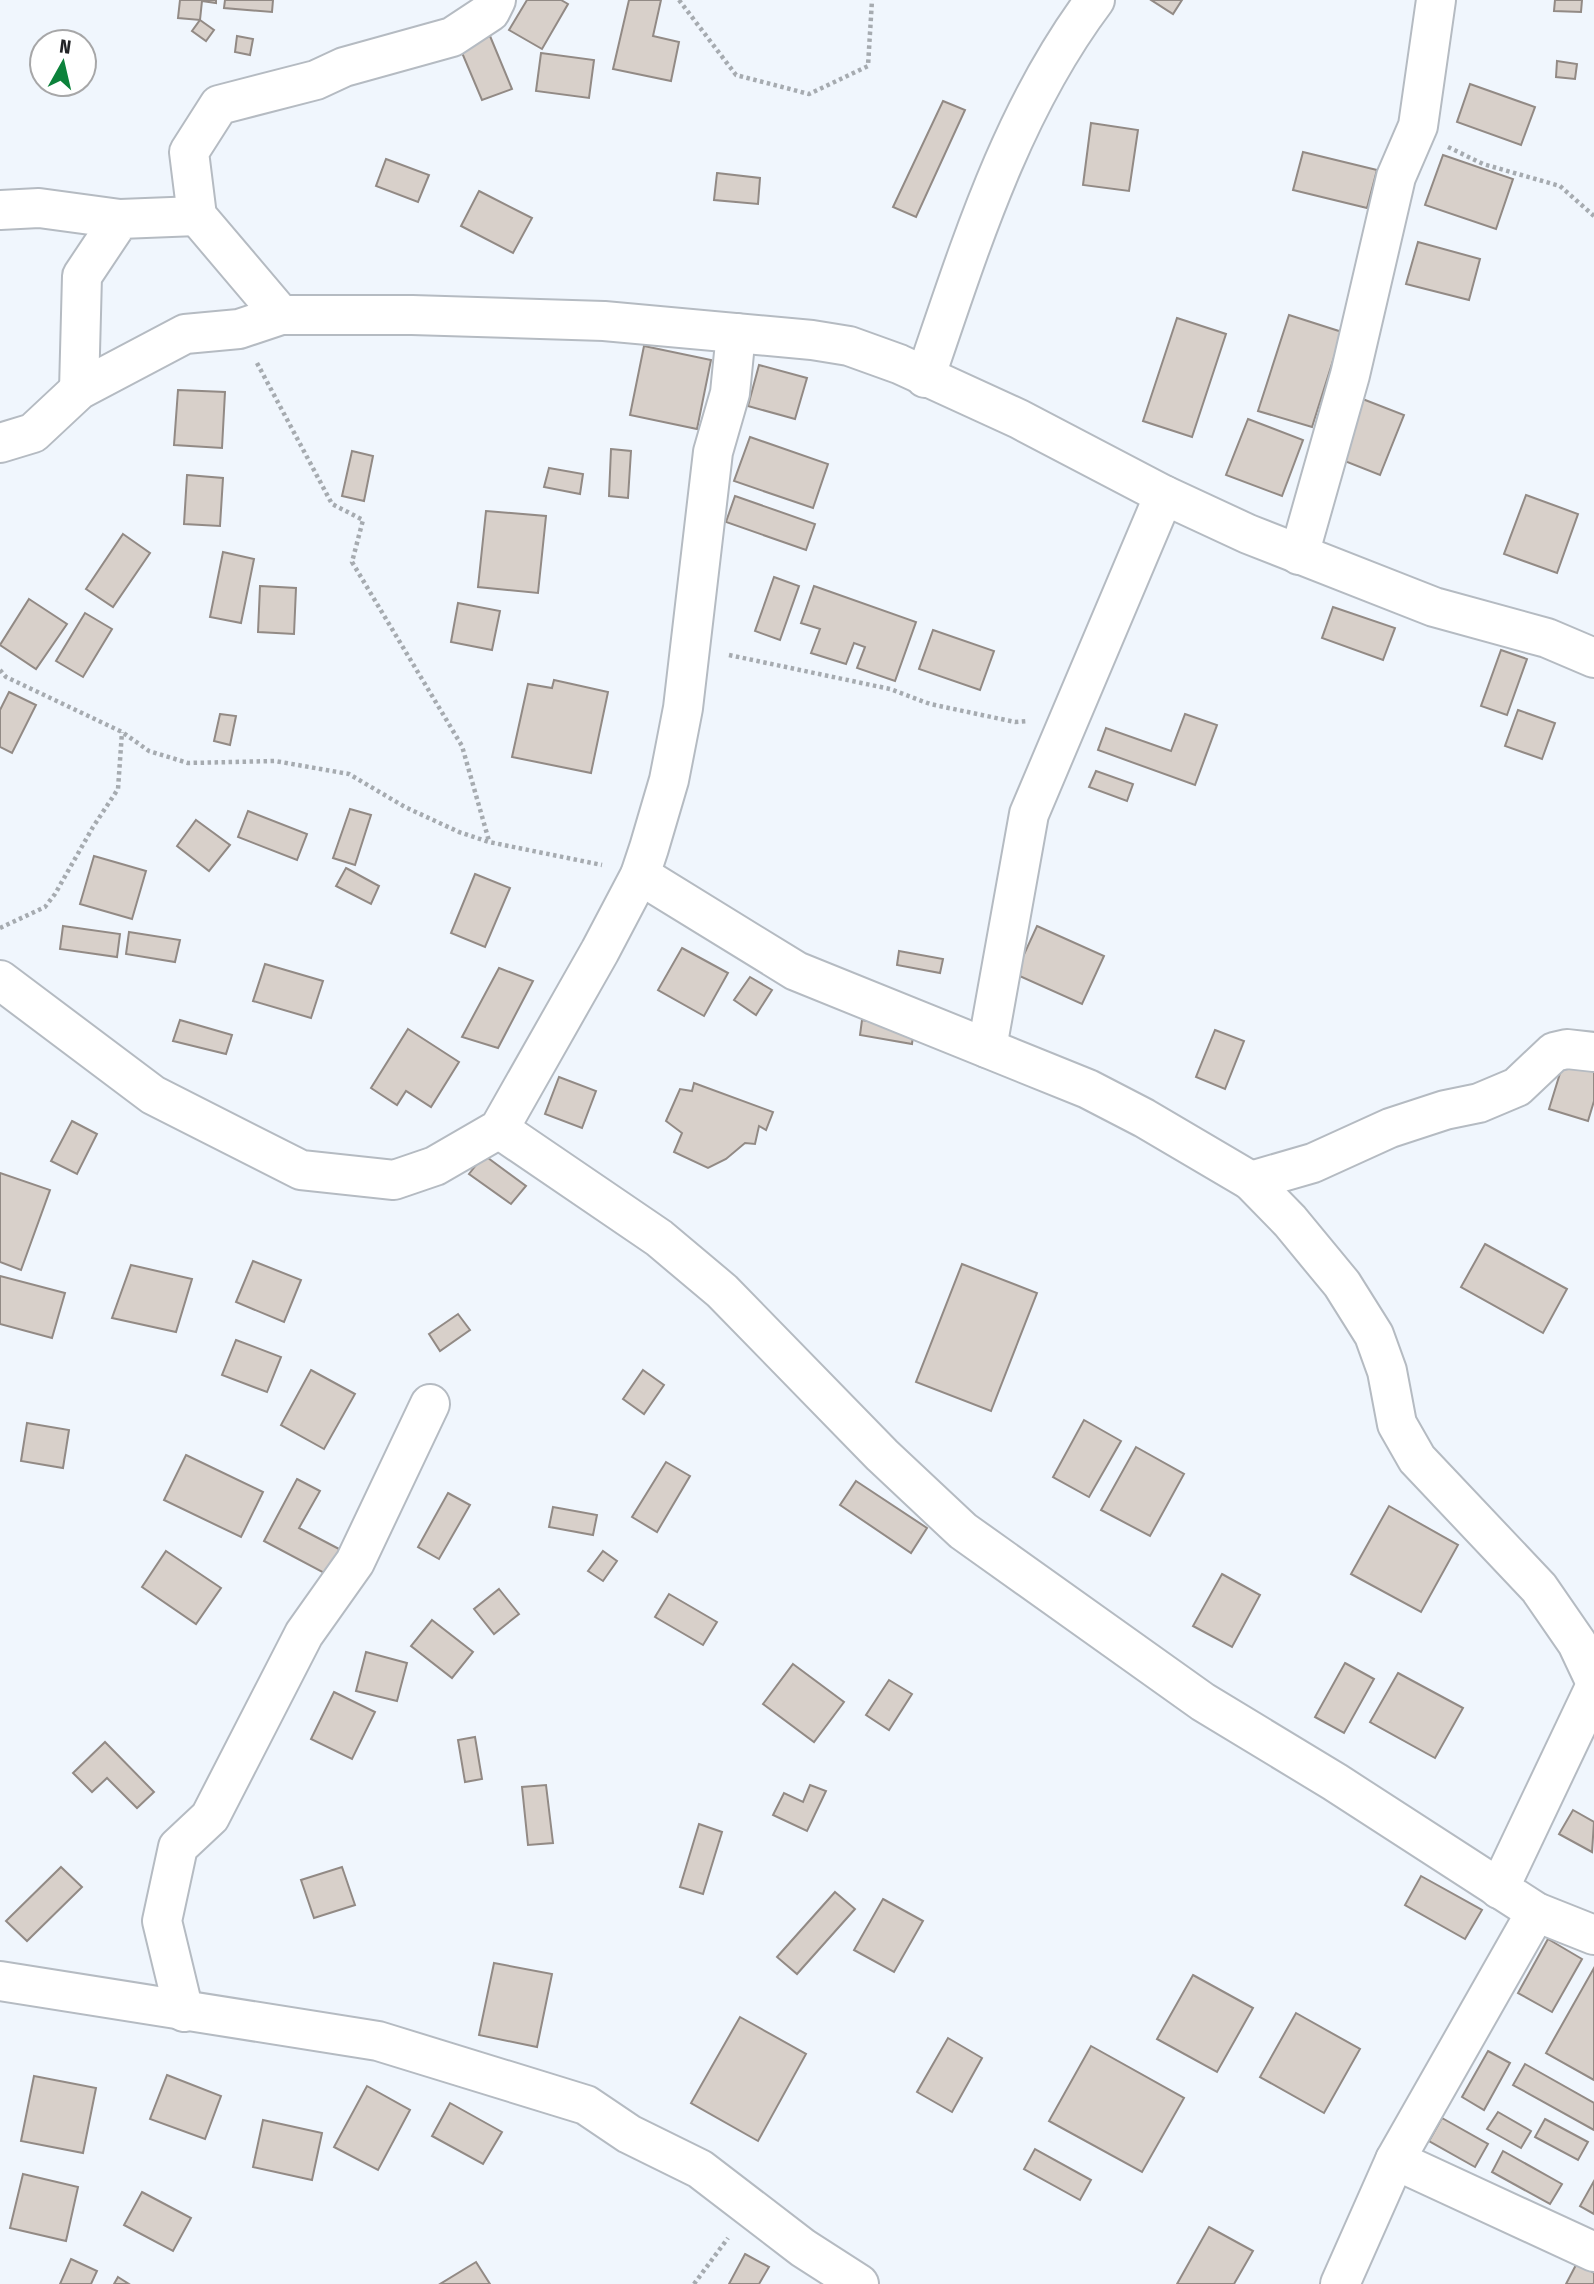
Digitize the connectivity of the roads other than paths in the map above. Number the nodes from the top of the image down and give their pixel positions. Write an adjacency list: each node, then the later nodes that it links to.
1 (496, 0): 5 (street)
2 (1095, 0): 9 (street)
3 (1436, 0): 13 (street)
4 (0, 210): 6 (street)
5 (197, 216): 6 (street); 7 (street)
6 (120, 219): 10 (street)
7 (281, 315): 8 (street); 10 (street)
8 (736, 333): 9 (street); 15 (street)
9 (925, 378): 12 (street)
10 (79, 390): 11 (street)
11 (0, 443)
12 (1164, 495): 13 (street); 17 (street)
13 (1299, 555): 14 (street)
14 (1594, 658)
15 (640, 875): 17 (street); 19 (street)
16 (0, 980): 19 (street)
17 (986, 1048): 20 (street)
18 (1594, 1052): 20 (street)
19 (499, 1129): 24 (street)
20 (1251, 1181): 22 (street)
21 (430, 1404): 28 (street)
22 (1594, 1679)
23 (1594, 1689): 24 (street)
24 (1499, 1889): 25 (street)
25 (1536, 1912): 26 (street); 29 (street)
26 (1594, 1935)
27 (0, 1981): 28 (street)
28 (184, 2012): 31 (street)
29 (1395, 2160): 30 (street); 32 (street)
30 (1594, 2252)
31 (859, 2284)
32 (1340, 2284)

